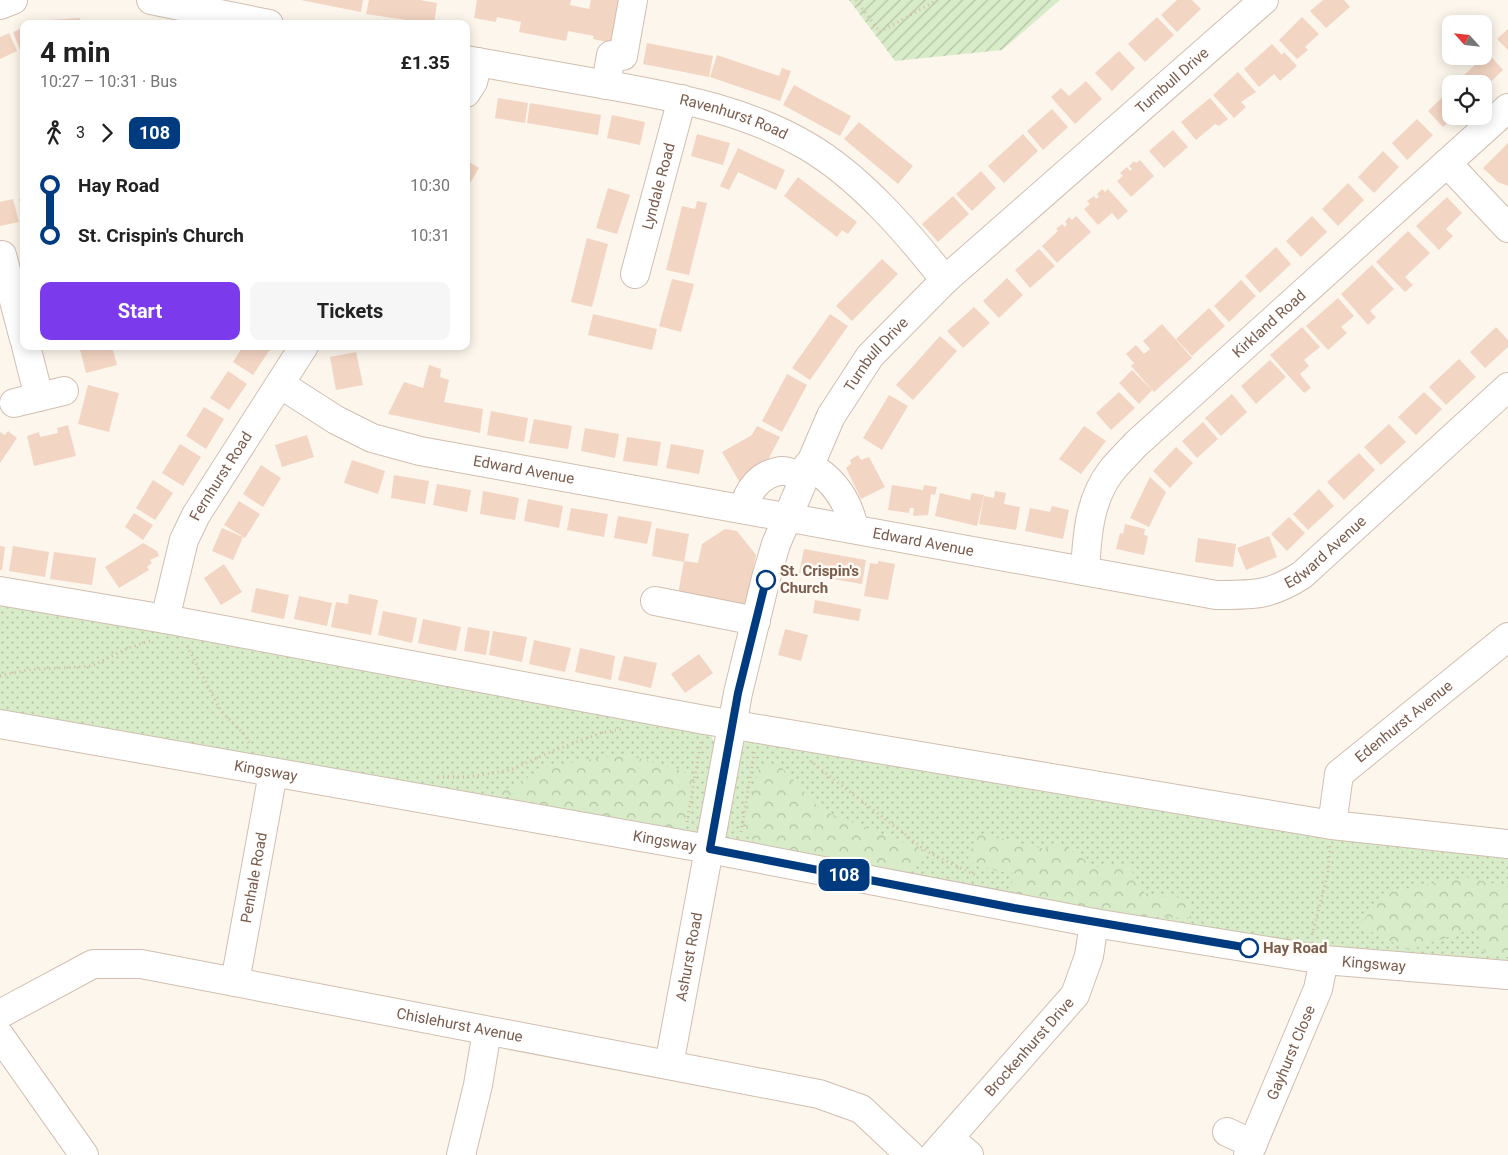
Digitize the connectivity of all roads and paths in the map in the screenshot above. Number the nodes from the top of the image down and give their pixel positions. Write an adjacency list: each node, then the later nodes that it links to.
1 (13, 0): 7 (street)
2 (151, 0): 8 (street)
3 (633, 0): 10 (street)
4 (856, 0): 5 (path)
5 (937, 0)
6 (1264, 0): 18 (street, Turnbull Drive)
7 (0, 5)
8 (247, 20)
9 (472, 61): 10 (street, Ravenhurst Road); 11 (street)
10 (606, 85): 12 (street, Ravenhurst Road)
11 (470, 87)
12 (682, 99): 17 (street, Lyndale Road); 18 (street, Ravenhurst Road)
13 (1508, 108): 14 (street, Kirkland Road)
14 (1447, 163): 15 (street); 29 (street, Kirkland Road)
15 (1508, 228)
16 (9, 254): 19 (street)
17 (635, 274)
18 (945, 280): 25 (street, Turnbull Drive)
19 (20, 317)
20 (27, 350): 24 (street)
21 (301, 350): 22 (street, Fernhurst Road)
22 (280, 384): 26 (street, Edward Avenue); 33 (street, Fernhurst Road)
23 (1508, 387): 29 (street, Edward Avenue)
24 (39, 397)
25 (806, 471): 26 (street); 27 (street, Turnbull Drive); 28 (street)
26 (744, 508): 27 (street, Edward Avenue)
27 (786, 517): 28 (street, Edward Avenue); 32 (street, Turnbull Drive)
28 (854, 528): 29 (street, Edward Avenue)
29 (1084, 571)
30 (0, 591): 33 (street)
31 (655, 600): 32 (street)
32 (756, 621): 38 (street, Turnbull Drive)
33 (175, 624): 35 (path); 36 (street); 41 (path)
34 (1508, 636): 43 (street, Edenhurst Avenue)
35 (0, 676)
36 (705, 720): 38 (street); 45 (path)
37 (0, 724): 41 (street, Kingsway)
38 (732, 724): 40 (street); 45 (street, Turnbull Drive)
39 (628, 727): 42 (path)
40 (769, 730): 43 (street); 46 (path); 47 (path)
41 (264, 771): 45 (street, Kingsway); 51 (street, Penhale Road)
42 (431, 777)
43 (1332, 825): 44 (street); 49 (path)
44 (1508, 844)
45 (696, 847): 46 (street, Kingsway); 55 (street, Ashurst Road)
46 (736, 855): 48 (street, Kingsway)
47 (979, 878)
48 (1094, 923): 49 (street, Kingsway); 57 (street, Brockenhurst Drive)
49 (1314, 959): 50 (street, Kingsway); 58 (street, Gayhurst Close)
50 (1508, 976)
51 (235, 982): 52 (street, Chislehurst Avenue); 53 (street, Chislehurst Avenue)
52 (0, 1014)
53 (487, 1032): 55 (street, Chislehurst Avenue); 60 (street)
54 (0, 1036): 59 (street)
55 (669, 1065): 61 (street, Chislehurst Avenue)
56 (1227, 1132): 58 (street, Gayhurst Close)
57 (950, 1149)
58 (1250, 1150)
59 (84, 1155)
60 (461, 1155)
61 (910, 1155)

